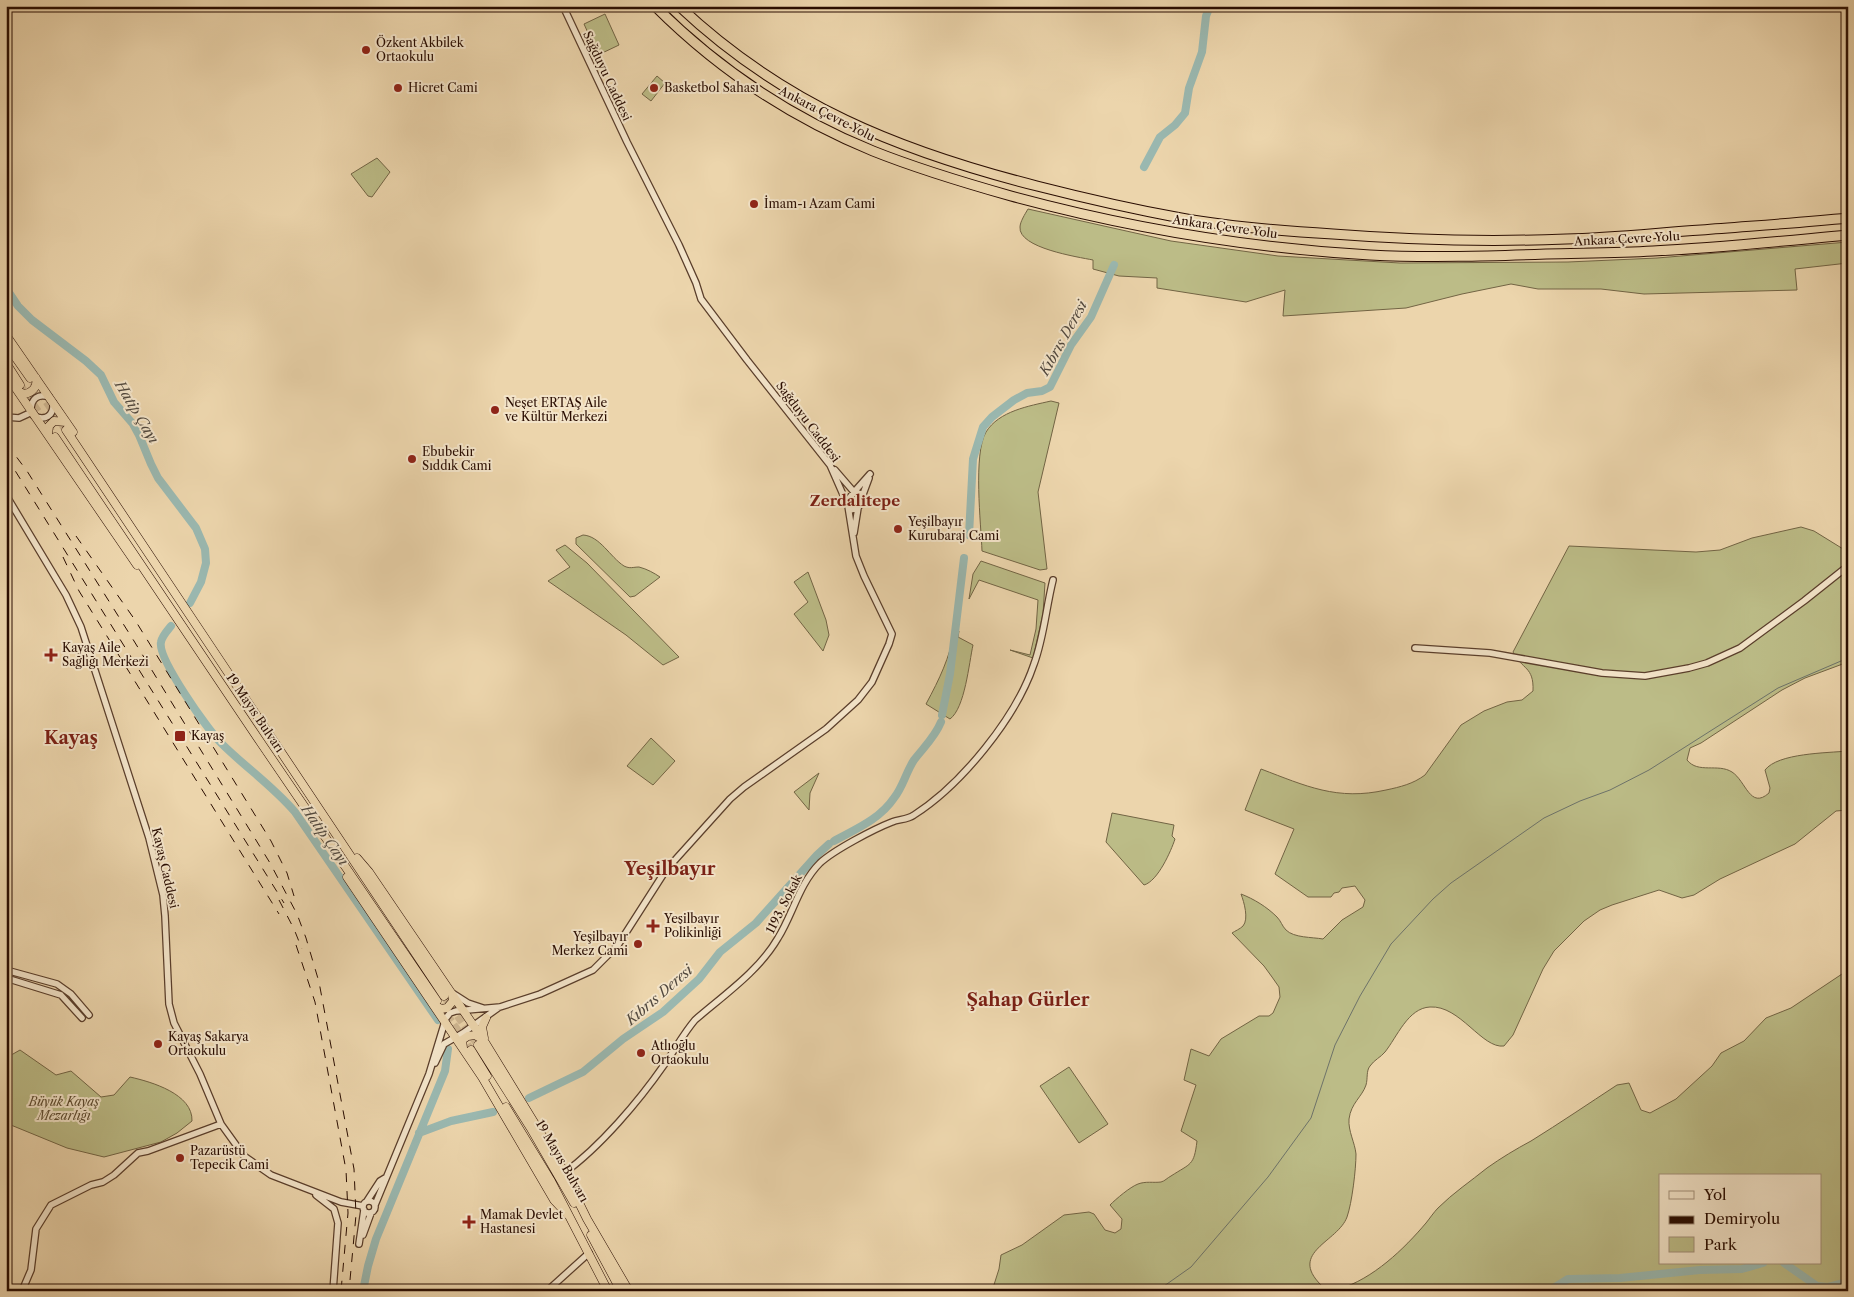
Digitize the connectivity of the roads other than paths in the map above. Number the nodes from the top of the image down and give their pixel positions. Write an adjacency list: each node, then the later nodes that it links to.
1 (563, 6): 17 (street, Sağduyu Caddesi)
2 (655, 6): 5 (highway, Ankara Çevre Yolu)
3 (679, 6): 4 (highway, Ankara Çevre Yolu)
4 (1848, 218)
5 (1848, 235)
6 (6, 335): 10 (highway)
7 (6, 344): 10 (highway)
8 (6, 363): 11 (highway)
9 (6, 374): 11 (highway)
10 (33, 378): 11 (highway); 12 (highway, 19 Mayıs Bulvarı)
11 (19, 388): 13 (highway, 19 Mayıs Bulvarı)
12 (51, 400): 13 (street); 13 (street); 15 (highway, 19 Mayıs Bulvarı)
13 (32, 413): 14 (street); 16 (highway, 19 Mayıs Bulvarı)
14 (6, 416)
15 (66, 426): 16 (highway); 29 (highway, 19 Mayıs Bulvarı)
16 (52, 436): 29 (highway, 19 Mayıs Bulvarı)
17 (830, 465): 18 (street); 21 (street, Sağduyu Caddesi)
18 (854, 492): 20 (street); 20 (street); 21 (street)
19 (6, 495): 43 (street, Kayaş Caddesi)
20 (862, 497): 22 (street)
21 (848, 506): 22 (street); 23 (street, Sağduyu Caddesi)
22 (858, 508): 23 (street)
23 (854, 538): 30 (street, Sağduyu Caddesi)
24 (1848, 566): 26 (street)
25 (1053, 580): 44 (street, 1193. Sokak)
26 (1415, 648)
27 (6, 970): 33 (street)
28 (6, 978): 34 (street)
29 (442, 999): 31 (street); 32 (highway); 36 (highway, 19 Mayıs Bulvarı)
30 (500, 1007): 31 (street); 35 (street)
31 (485, 1009): 32 (street)
32 (462, 1010): 36 (street); 37 (highway)
33 (89, 1015)
34 (82, 1018)
35 (486, 1018): 37 (street); 40 (highway)
36 (445, 1022): 38 (highway, 19 Mayıs Bulvarı); 42 (street)
37 (473, 1026): 38 (street); 40 (highway)
38 (455, 1038): 39 (street); 41 (highway, 19 Mayıs Bulvarı)
39 (444, 1044): 41 (street); 42 (street)
40 (482, 1045): 41 (highway); 44 (highway); 55 (highway, 19 Mayıs Bulvarı)
41 (467, 1051): 50 (highway, 19 Mayıs Bulvarı)
42 (429, 1074): 45 (street)
43 (221, 1124): 46 (street, Kayaş Caddesi); 51 (street)
44 (564, 1173): 56 (highway)
45 (386, 1176): 47 (street); 48 (street)
46 (315, 1193): 48 (street, Kayaş Caddesi); 52 (street)
47 (375, 1205): 48 (street); 49 (street)
48 (364, 1206): 49 (street); 49 (street)
49 (371, 1213)
50 (588, 1253): 53 (street); 54 (highway, 19 Mayıs Bulvarı)
51 (22, 1291)
52 (333, 1291)
53 (547, 1291)
54 (608, 1291)
55 (621, 1291)
56 (629, 1291)

